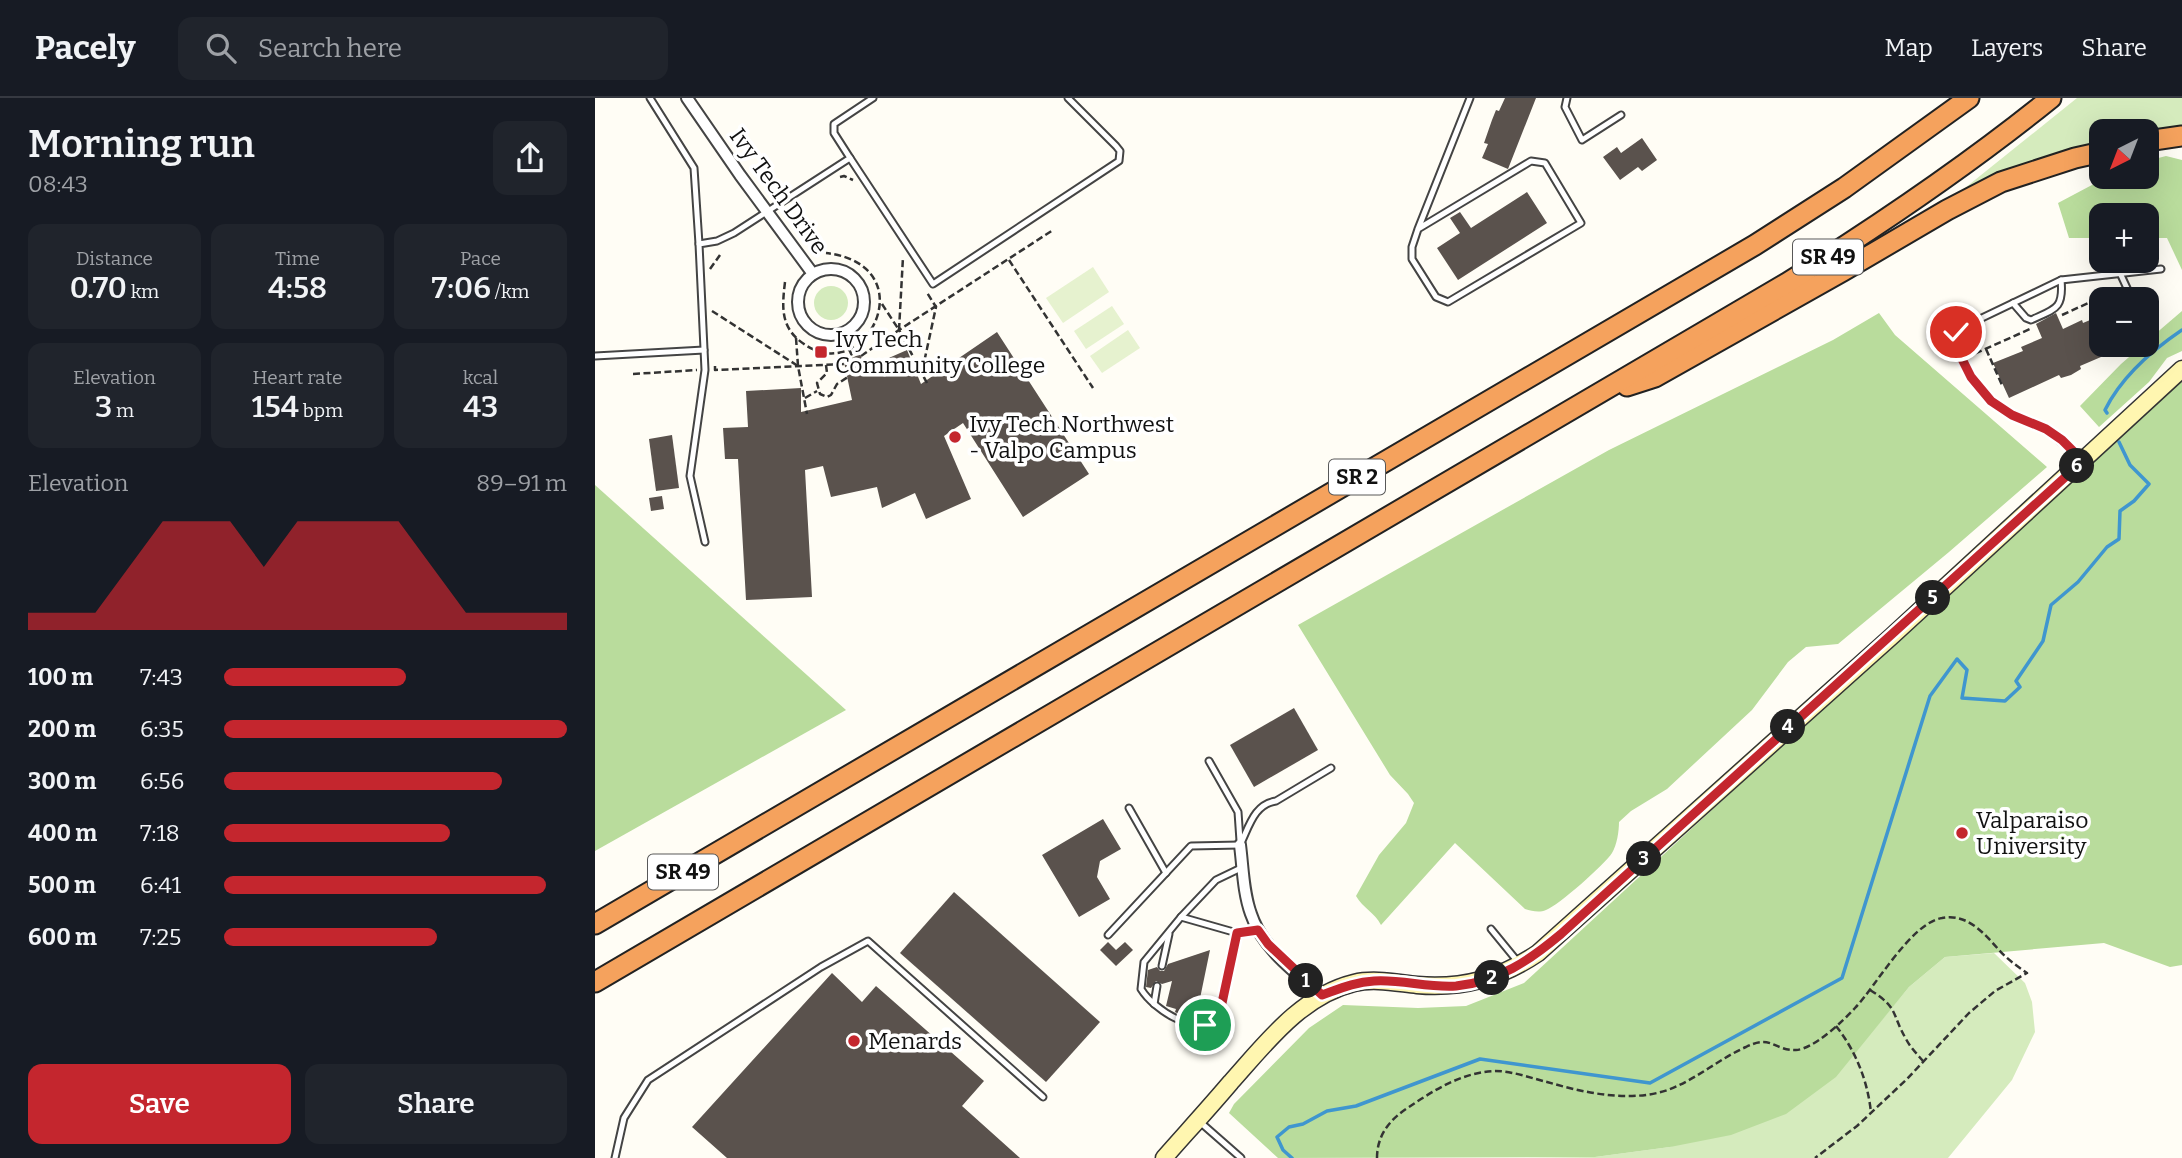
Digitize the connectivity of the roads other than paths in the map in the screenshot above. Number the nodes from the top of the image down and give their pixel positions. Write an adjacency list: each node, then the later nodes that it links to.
1 (650, 98): 18 (lane)
2 (688, 98): 16 (street, Ivy Tech Drive)
3 (873, 98): 15 (lane)
4 (1068, 98): 15 (lane)
5 (1470, 98): 17 (lane)
6 (1567, 98): 10 (lane)
7 (1957, 98): 11 (highway, SR 2)
8 (1969, 98): 11 (highway)
9 (2051, 98): 27 (highway, SR 49)
10 (1621, 115)
11 (1937, 123): 33 (highway, SR 2)
12 (2182, 136): 13 (highway)
13 (2159, 139)
14 (2089, 155): 27 (highway, SR 2)
15 (850, 158): 16 (lane)
16 (767, 211): 18 (lane); 20 (street, Ivy Tech Drive)
17 (1419, 229): 17 (lane)
18 (699, 244): 24 (lane)
19 (2120, 273): 21 (lane); 22 (lane)
20 (813, 274): 20 (street, Ivy Tech Drive)
21 (2061, 280): 23 (lane); 23 (lane)
22 (2126, 287)
23 (2013, 303): 28 (lane)
24 (704, 350): 25 (lane); 29 (lane)
25 (595, 356)
26 (2182, 369): 28 (street)
27 (1593, 397): 47 (highway, SR 2)
28 (2083, 461): 46 (street)
29 (705, 541)
30 (1209, 761): 34 (lane)
31 (1331, 768): 34 (lane)
32 (1129, 808): 36 (lane)
33 (771, 821): 37 (highway, SR 2); 39 (highway, SR 49)
34 (1240, 845): 35 (street); 36 (lane)
35 (1243, 867): 38 (lane); 42 (street)
36 (1166, 873): 44 (lane)
37 (595, 908)
38 (1181, 917): 41 (lane); 43 (lane)
39 (595, 924)
40 (1491, 929): 46 (lane)
41 (1170, 930): 45 (lane); 50 (lane)
42 (1258, 930): 43 (lane); 49 (street)
43 (1237, 933): 50 (lane)
44 (1108, 935)
45 (1162, 966)
46 (1520, 966): 49 (street)
47 (600, 980)
48 (1157, 986): 50 (lane)
49 (1322, 995): 52 (street)
50 (1154, 1004)
51 (1043, 1097): 53 (lane)
52 (1198, 1120): 54 (street); 55 (lane)
53 (615, 1158)
54 (1164, 1158)
55 (1241, 1158)

